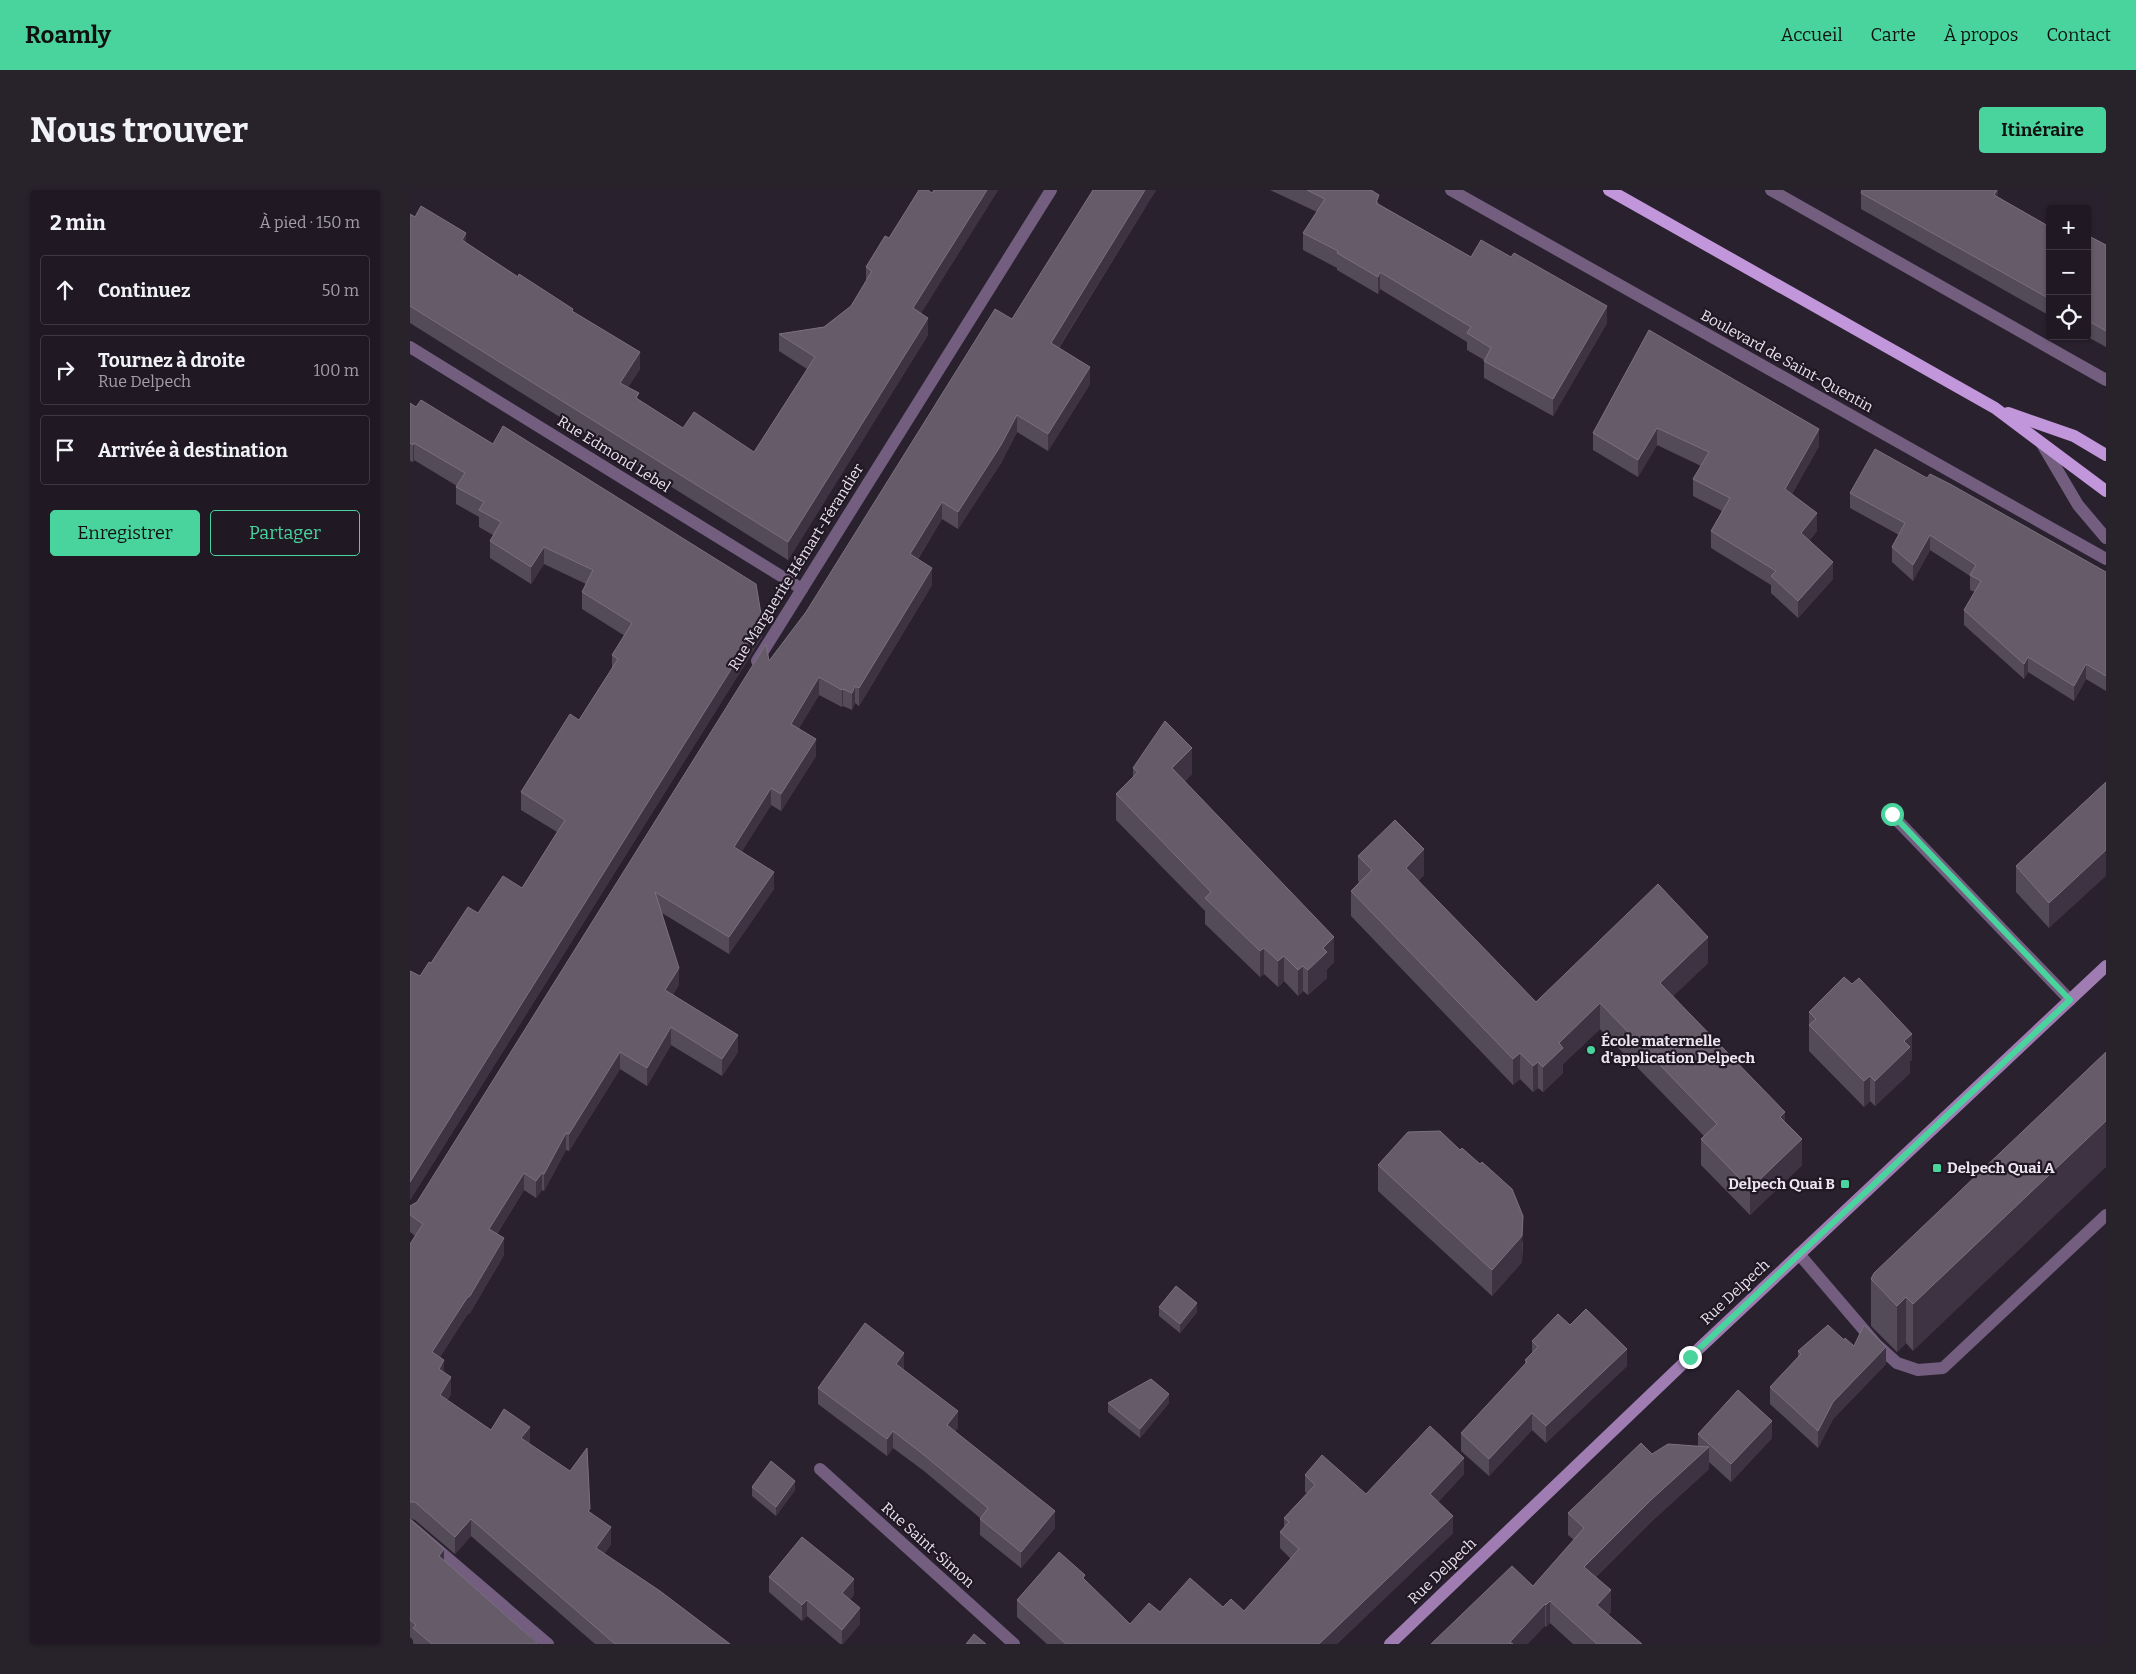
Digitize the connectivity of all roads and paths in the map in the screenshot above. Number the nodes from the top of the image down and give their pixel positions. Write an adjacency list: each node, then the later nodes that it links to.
1 (1051, 190): 13 (street, Rue Marguerite Hémart-Férandier)
2 (1451, 190): 12 (street, Boulevard de Saint-Quentin)
3 (1609, 190): 7 (main road)
4 (1771, 190): 6 (street)
5 (410, 347): 13 (street, Rue Edmond Lebel)
6 (2106, 380)
7 (1995, 408): 8 (main road); 9 (main road)
8 (2042, 444): 10 (main road); 11 (street)
9 (2106, 455)
10 (2106, 491)
11 (2106, 538)
12 (2106, 559)
13 (802, 589): 14 (street, Rue Marguerite Hémart-Férandier)
14 (749, 674)
15 (1892, 814): 17 (street)
16 (2106, 966): 17 (street, Rue Delpech)
17 (2070, 1000): 19 (street, Rue Delpech)
18 (2106, 1216): 19 (street)
19 (1799, 1254): 24 (street, Rue Delpech)
20 (820, 1469): 23 (street, Rue Saint-Simon)
21 (410, 1526): 22 (street)
22 (548, 1644)
23 (1014, 1644)
24 (1390, 1644)

